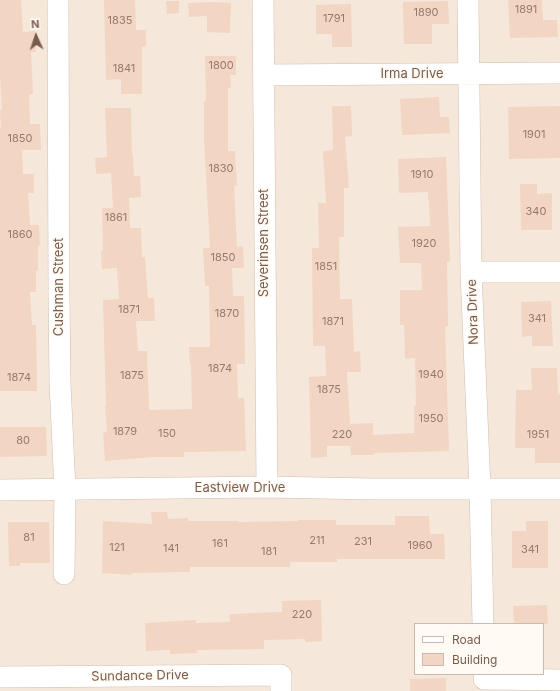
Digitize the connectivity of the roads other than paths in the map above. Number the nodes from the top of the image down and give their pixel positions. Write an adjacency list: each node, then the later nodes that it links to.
1 (58, 0): 13 (street, Cushman Street)
2 (263, 0): 6 (street, Severinsen Street)
3 (468, 0): 5 (street, Nora Drive)
4 (560, 73): 5 (street, Irma Drive)
5 (468, 74): 6 (street, Irma Drive); 7 (street, Nora Drive)
6 (264, 76): 9 (street, Severinsen Street)
7 (471, 272): 8 (street); 10 (street, Nora Drive)
8 (560, 272)
9 (267, 487): 10 (street, Eastview Drive); 13 (street, Eastview Drive)
10 (480, 489): 11 (street, Eastview Drive); 15 (street, Nora Drive)
11 (560, 489)
12 (0, 490): 13 (street, Eastview Drive)
13 (65, 490): 14 (street, Cushman Street)
14 (64, 574)
15 (483, 623)
16 (0, 677): 19 (street, Sundance Drive)
17 (560, 680): 18 (street)
18 (484, 681)
19 (281, 683)

